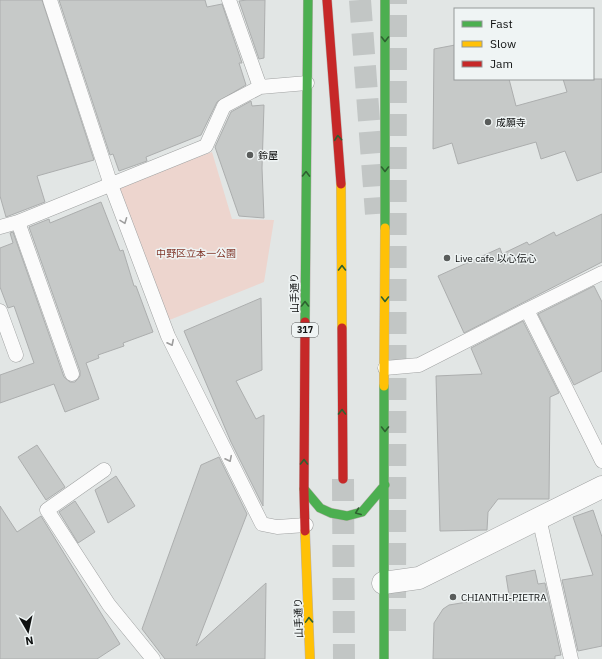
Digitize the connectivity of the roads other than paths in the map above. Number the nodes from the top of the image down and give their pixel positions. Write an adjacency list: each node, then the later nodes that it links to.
1 (50, 0): 8 (lane)
2 (229, 0): 7 (lane)
3 (308, 0): 6 (main road, 山手通り / 317)
4 (327, 0): 19 (main road, one-way to 4)
5 (385, 0): 15 (main road, one-way to 15)
6 (307, 83): 7 (lane); 22 (main road, 山手通り / 317, one-way to 6)
7 (260, 87): 8 (lane)
8 (110, 185): 9 (lane); 24 (lane, one-way to 24)
9 (18, 222): 10 (lane); 16 (lane)
10 (0, 228)
11 (602, 273): 13 (lane)
12 (0, 310): 14 (lane)
13 (527, 310): 15 (lane); 17 (lane)
14 (16, 355)
15 (385, 368): 20 (main road, one-way to 20)
16 (72, 374)
17 (602, 461)
18 (104, 470): 26 (lane)
19 (343, 479)
20 (385, 485): 22 (main road, one-way to 22); 25 (main road)
21 (602, 487): 23 (street)
22 (304, 489): 24 (main road, 山手通り / 317)
23 (539, 518): 25 (street); 29 (lane)
24 (306, 526): 27 (main road, 山手通り / 317, one-way to 24)
25 (384, 583): 28 (main road)
26 (153, 659)
27 (310, 659)
28 (384, 659)
29 (571, 659)

